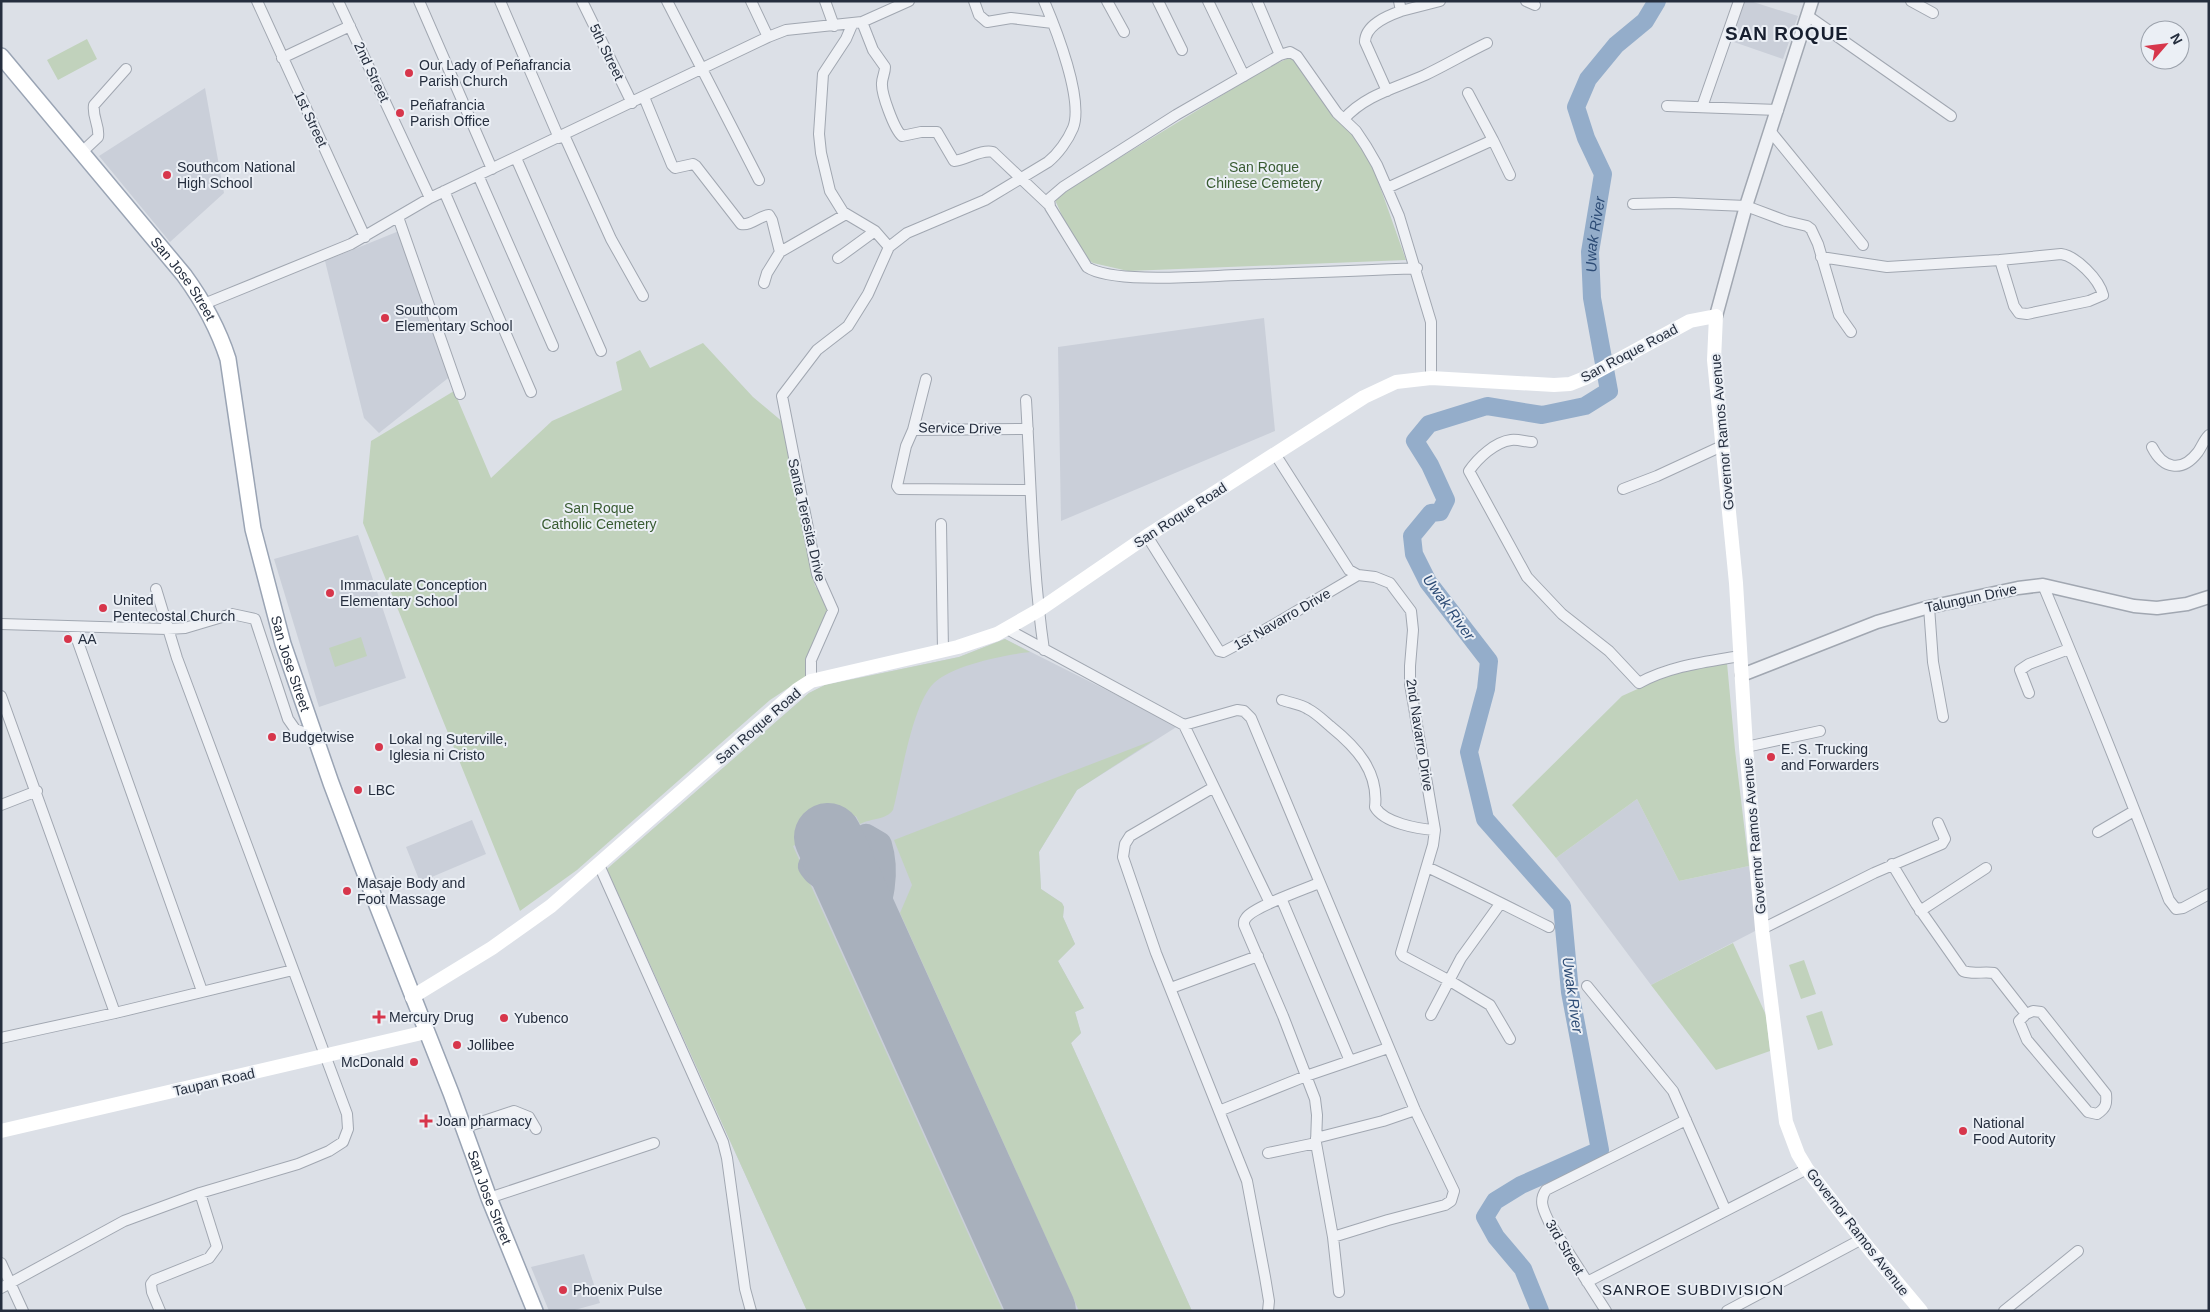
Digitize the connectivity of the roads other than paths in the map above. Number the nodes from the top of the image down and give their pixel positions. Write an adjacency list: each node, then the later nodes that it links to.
1 (257, 1): 33 (street, 1st Street)
2 (338, 1): 25 (street, 2nd Street)
3 (419, 1): 51 (street)
4 (500, 1): 47 (street)
5 (582, 1): 40 (street, 5th Street)
6 (666, 1): 34 (street)
7 (751, 1): 28 (street)
8 (825, 1): 26 (street)
9 (974, 1): 24 (street)
10 (1044, 1): 24 (street)
11 (1107, 1): 27 (street)
12 (1158, 1): 30 (street)
13 (1208, 1): 36 (street)
14 (1257, 1): 31 (street)
15 (1440, 1): 20 (street)
16 (1739, 1): 42 (street)
17 (1812, 1): 22 (street)
18 (1911, 1): 21 (street)
19 (906, 2): 23 (street)
20 (1400, 6): 37 (street)
21 (1933, 14)
22 (1808, 16): 43 (street); 44 (street)
23 (857, 23): 26 (street); 54 (street); 62 (street)
24 (1053, 24): 54 (street)
25 (350, 26): 33 (street); 58 (street, 2nd Street)
26 (834, 26): 28 (street)
27 (1124, 32)
28 (768, 37): 34 (street)
29 (1487, 43): 37 (street)
30 (1182, 50)
31 (1280, 55): 36 (street); 45 (street)
32 (1, 56): 49 (main road, San Jose Street)
33 (282, 58): 65 (street, 1st Street)
34 (702, 68): 39 (street); 55 (street)
35 (126, 69): 49 (street)
36 (1244, 76): 59 (street)
37 (1387, 91): 45 (street)
38 (1468, 93): 48 (street)
39 (644, 97): 40 (street); 68 (street)
40 (632, 103): 47 (street)
41 (1667, 106): 42 (street)
42 (1702, 107): 43 (street)
43 (1778, 110): 46 (street)
44 (1950, 116)
45 (1344, 119): 56 (street)
46 (1771, 132): 61 (street); 66 (street)
47 (562, 136): 50 (street); 74 (street)
48 (1493, 140): 53 (street); 56 (street)
49 (82, 152): 75 (main road, San Jose Street)
50 (516, 158): 51 (street); 79 (street)
51 (492, 168): 52 (street)
52 (478, 175): 57 (street); 78 (street)
53 (1510, 175)
54 (1020, 177): 59 (street); 67 (street)
55 (758, 180)
56 (1387, 188): 72 (street)
57 (444, 191): 58 (street); 82 (street)
58 (430, 198): 63 (street)
59 (1048, 204): 72 (street)
60 (1633, 204): 61 (street)
61 (1746, 206): 69 (street); 76 (street)
62 (846, 214): 64 (street); 68 (street)
63 (398, 217): 65 (street); 83 (street)
64 (875, 231): 67 (street); 70 (street)
65 (365, 237): 75 (street)
66 (1863, 245)
67 (889, 247): 111 (street, Santa Teresita Drive)
68 (780, 252): 73 (street)
69 (1821, 257): 71 (street); 77 (street)
70 (838, 258)
71 (2000, 260): 71 (street)
72 (1416, 268): 80 (street)
73 (764, 283)
74 (643, 296)
75 (204, 304): 118 (main road, San Jose Street)
76 (1716, 316): 80 (main road, San Roque Road); 89 (main road, Governor Ramos Avenue)
77 (1851, 332)
78 (553, 346)
79 (601, 351)
80 (1431, 378): 91 (main road, San Roque Road)
81 (926, 379): 86 (street, Service Drive)
82 (531, 392)
83 (460, 394)
84 (1026, 400): 85 (street)
85 (1028, 429): 86 (street, Service Drive); 93 (street)
86 (912, 430): 93 (street)
87 (2209, 435): 90 (street)
88 (1532, 442): 109 (street)
89 (1722, 446): 92 (street); 109 (main road, Governor Ramos Avenue)
90 (2152, 447)
91 (1275, 454): 95 (main road, San Roque Road); 96 (street)
92 (1623, 489)
93 (1030, 490): 101 (street)
94 (941, 524): 108 (street)
95 (1147, 536): 96 (street, 1st Navarro Drive); 101 (main road, San Roque Road)
96 (1358, 575): 125 (street, 2nd Navarro Drive)
97 (2043, 585): 99 (street, Talungun Drive); 100 (street, Talungun Drive); 106 (street)
98 (156, 589): 104 (street)
99 (2209, 597)
100 (1929, 607): 110 (street, Talungun Drive); 115 (street)
101 (1039, 610): 105 (main road, San Roque Road); 107 (street)
102 (1, 624): 103 (street)
103 (73, 628): 104 (street); 144 (street)
104 (167, 629): 118 (street); 140 (street)
105 (1007, 629): 107 (street); 108 (main road, San Roque Road)
106 (2069, 649): 112 (street); 123 (street)
107 (1044, 650): 116 (street)
108 (943, 651): 111 (main road, San Roque Road)
109 (1740, 656): 110 (main road, Governor Ramos Avenue)
110 (1742, 675): 119 (main road, Governor Ramos Avenue)
111 (811, 682): 128 (main road, San Roque Road)
112 (2029, 692)
113 (1, 696): 121 (street)
114 (1282, 700): 125 (street)
115 (1943, 717)
116 (1184, 725): 120 (street); 131 (street)
117 (1820, 730): 119 (street)
118 (315, 737): 145 (main road, San Jose Street)
119 (1746, 747): 138 (main road, Governor Ramos Avenue)
120 (1214, 787): 134 (street); 143 (street)
121 (37, 791): 122 (street); 146 (street)
122 (1, 805)
123 (2134, 811): 126 (street); 132 (street)
124 (1938, 823): 127 (street)
125 (1435, 830): 129 (street, 2nd Navarro Drive)
126 (2098, 832)
127 (1892, 864): 136 (street); 138 (street)
128 (599, 865): 145 (main road, San Roque Road); 179 (street)
129 (1427, 867): 135 (street); 141 (street, 2nd Navarro Drive)
130 (1986, 868): 136 (street)
131 (1319, 883): 133 (street); 152 (street)
132 (2209, 894)
133 (1282, 898): 134 (street); 154 (street)
134 (1270, 903): 139 (street)
135 (1500, 904): 137 (street); 141 (street)
136 (1920, 911): 147 (street)
137 (1549, 927)
138 (1762, 929): 165 (main road, Governor Ramos Avenue)
139 (1258, 956): 143 (street); 155 (street)
140 (293, 970): 144 (street); 153 (street)
141 (1450, 981): 148 (street); 151 (street)
142 (1587, 986): 158 (street)
143 (1171, 988): 157 (street)
144 (202, 991): 146 (street)
145 (412, 997): 149 (main road, San Jose Street)
146 (115, 1013): 150 (street)
147 (2026, 1014): 147 (street)
148 (1432, 1015)
149 (426, 1032): 153 (main road, Taupan Road); 159 (main road, San Jose Street)
150 (1, 1038)
151 (1510, 1039)
152 (1388, 1048): 154 (street); 156 (street)
153 (325, 1056): 161 (main road, Taupan Road); 166 (street)
154 (1350, 1062): 155 (street)
155 (1306, 1076): 157 (street); 162 (street)
156 (1415, 1110): 162 (street); 169 (street)
157 (1220, 1111): 180 (street)
158 (1686, 1120): 168 (street); 173 (street, 3rd Street)
159 (464, 1128): 160 (street); 167 (main road, San Jose Street)
160 (536, 1129)
161 (1, 1131)
162 (1316, 1141): 164 (street); 169 (street)
163 (654, 1143): 167 (street)
164 (1268, 1153)
165 (1807, 1169): 168 (street); 170 (main road, Governor Ramos Avenue)
166 (200, 1193): 174 (street); 177 (street)
167 (489, 1198): 178 (main road, San Jose Street)
168 (1725, 1209): 173 (street)
169 (1333, 1237): 175 (street)
170 (1862, 1239): 182 (street); 183 (main road, Governor Ramos Avenue)
171 (2078, 1251): 184 (street)
172 (1, 1263): 174 (street)
173 (1587, 1282): 181 (street, 3rd Street)
174 (6, 1286): 176 (street)
175 (1340, 1292)
176 (23, 1311)
177 (160, 1311)
178 (535, 1311)
179 (751, 1311)
180 (1268, 1311)
181 (1606, 1311)
182 (1727, 1311)
183 (1920, 1311)
184 (2004, 1311)

